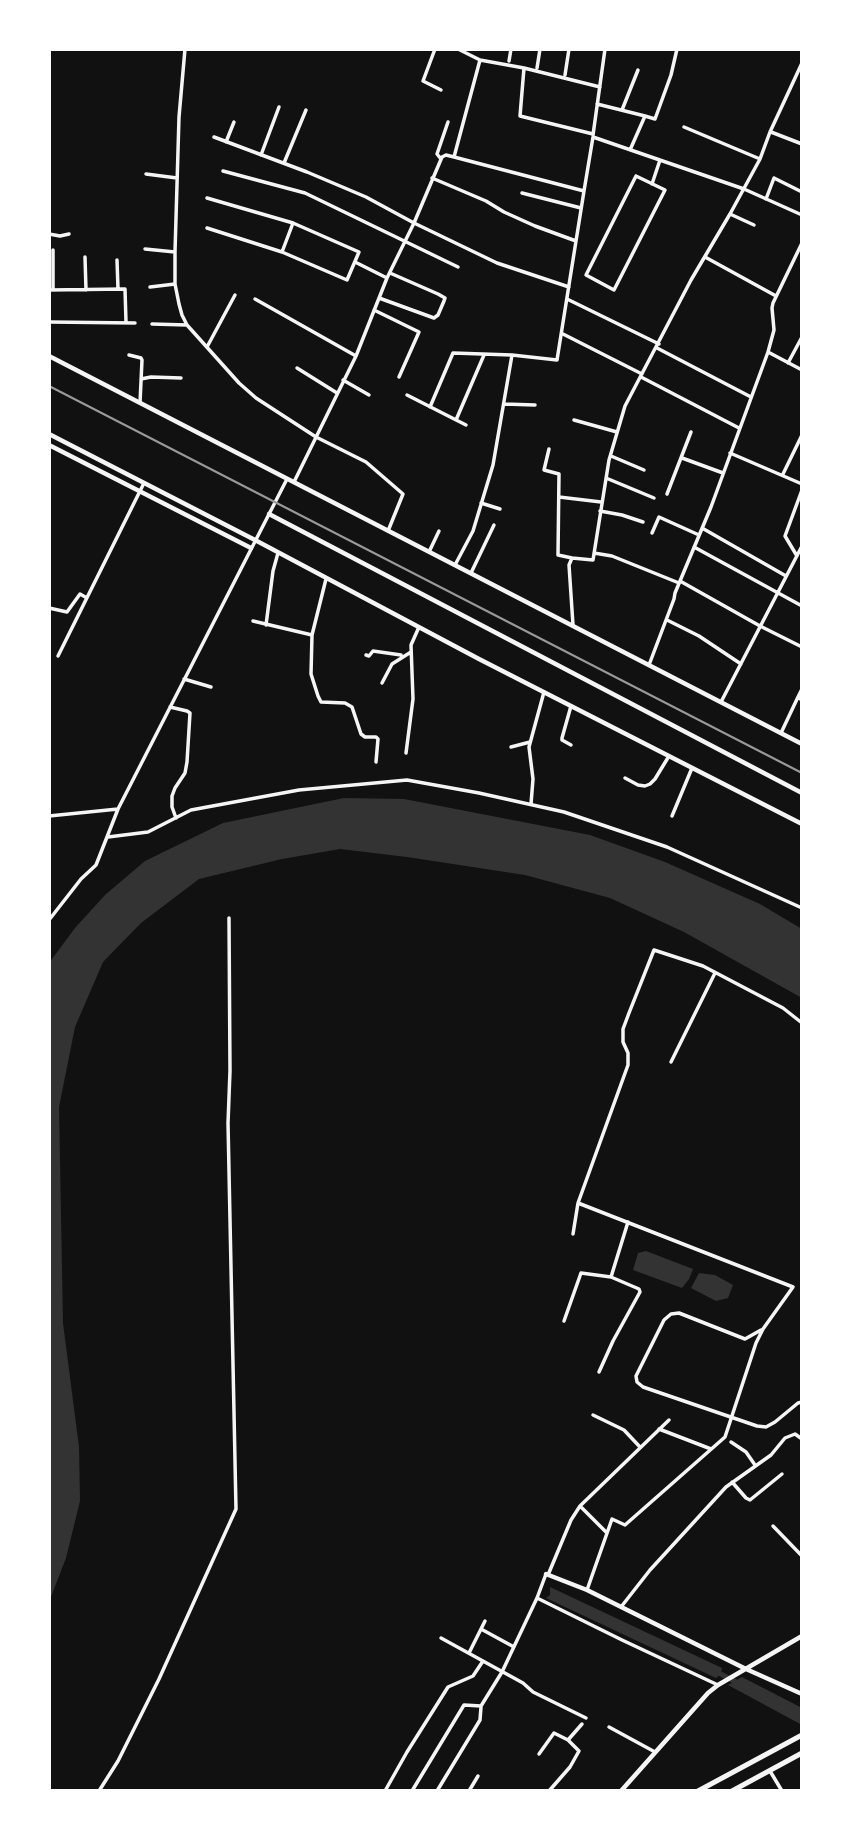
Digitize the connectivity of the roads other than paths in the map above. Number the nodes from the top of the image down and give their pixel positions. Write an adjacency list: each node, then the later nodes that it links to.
1 (185, 49): 41 (street)
2 (435, 49): 18 (street)
3 (458, 49): 9 (street)
4 (511, 49): 10 (street)
5 (540, 49): 13 (street)
6 (569, 49): 15 (street)
7 (605, 49): 17 (street)
8 (677, 49): 23 (street)
9 (480, 60): 12 (street); 34 (street)
10 (509, 61)
11 (802, 63): 16 (street)
12 (524, 68): 17 (street); 28 (street)
13 (537, 68)
14 (638, 70): 22 (street)
15 (565, 75)
16 (799, 76): 27 (street)
17 (600, 87): 19 (street)
18 (442, 90)
19 (597, 104): 22 (street); 28 (street)
20 (279, 107): 33 (street)
21 (306, 110): 38 (street)
22 (622, 110): 23 (street)
23 (645, 116): 32 (street)
24 (234, 122): 30 (street)
25 (448, 122): 35 (street)
26 (684, 127): 36 (street)
27 (770, 132): 31 (street); 36 (street)
28 (593, 136): 32 (street); 45 (street)
29 (214, 137): 30 (street)
30 (226, 142): 33 (street)
31 (802, 144)
32 (631, 150): 37 (street)
33 (261, 155): 38 (street)
34 (454, 157): 35 (street); 45 (street)
35 (441, 159): 42 (street)
36 (760, 159): 44 (street)
37 (660, 160): 43 (street); 44 (street)
38 (284, 163): 54 (street)
39 (223, 171): 59 (street)
40 (146, 174): 41 (street)
41 (177, 178): 64 (street)
42 (432, 178): 54 (street); 60 (street)
43 (652, 184): 43 (street)
44 (744, 189): 49 (street); 51 (street)
45 (584, 191): 50 (street)
46 (802, 192): 49 (street)
47 (522, 193): 50 (street)
48 (207, 198): 53 (street)
49 (766, 199): 52 (street)
50 (582, 208): 60 (street)
51 (730, 214): 55 (street); 68 (street)
52 (802, 215)
53 (293, 223): 65 (street); 70 (street)
54 (414, 223): 59 (street); 76 (street)
55 (754, 225)
56 (207, 228): 65 (street)
57 (49, 234): 58 (street)
58 (69, 234)
59 (404, 241): 71 (street); 72 (street)
60 (576, 241): 76 (street)
61 (802, 243): 66 (street)
62 (145, 249): 64 (street)
63 (52, 250): 78 (street)
64 (175, 252): 74 (street)
65 (282, 252): 70 (street)
66 (800, 253): 81 (street)
67 (85, 257): 79 (street)
68 (705, 257): 81 (street); 93 (street)
69 (117, 260): 77 (street)
70 (355, 262): 73 (street)
71 (458, 267)
72 (390, 272): 73 (street); 82 (street)
73 (387, 278): 82 (street)
74 (175, 284): 75 (street); 90 (street)
75 (150, 287)
76 (569, 287): 84 (street)
77 (118, 289): 79 (street); 87 (street)
78 (51, 290): 79 (street)
79 (86, 290)
80 (235, 295): 94 (street)
81 (776, 296): 95 (street)
82 (379, 298): 85 (street)
83 (255, 299): 100 (street)
84 (567, 299): 91 (street); 93 (street)
85 (374, 310): 100 (street); 105 (street)
86 (49, 322): 87 (street)
87 (126, 322): 88 (street)
88 (135, 323)
89 (152, 324): 90 (street)
90 (187, 325): 94 (street)
91 (562, 334): 98 (street); 104 (street)
92 (802, 337): 101 (street)
93 (657, 346): 104 (street); 112 (street)
94 (207, 347): 125 (street)
95 (768, 352): 101 (street); 112 (street)
96 (485, 354): 98 (street); 116 (street); 117 (street)
97 (130, 355): 107 (street)
98 (512, 355): 114 (street)
99 (49, 356): 113 (main road)
100 (356, 356): 108 (street)
101 (788, 363): 103 (street)
102 (297, 368): 109 (street)
103 (802, 370)
104 (641, 375): 120 (street); 121 (street)
105 (399, 377)
106 (181, 378): 107 (street)
107 (141, 379): 113 (street)
108 (343, 380): 109 (street); 110 (street)
109 (337, 393): 125 (street)
110 (369, 395)
111 (407, 395): 116 (street)
112 (751, 397): 120 (street)
113 (140, 403): 135 (main road)
114 (504, 404): 115 (street); 145 (street)
115 (535, 405)
116 (430, 407): 117 (street)
117 (456, 420): 119 (street)
118 (574, 420): 121 (street)
119 (466, 425)
120 (739, 428): 128 (street)
121 (617, 432): 129 (street)
122 (691, 432): 130 (street)
123 (49, 434): 137 (main road)
124 (802, 435): 133 (street)
125 (316, 437): 136 (street); 153 (street)
126 (49, 445): 140 (main road)
127 (549, 449): 142 (street)
128 (730, 453): 132 (street); 133 (street)
129 (611, 456): 131 (street); 134 (street)
130 (682, 458): 132 (street); 141 (street)
131 (645, 470)
132 (723, 473): 151 (street)
133 (783, 474): 138 (street)
134 (606, 478): 143 (street); 144 (street)
135 (287, 479): 136 (main road); 148 (street)
136 (294, 482): 153 (main road)
137 (144, 483): 140 (street); 156 (main road)
138 (802, 484)
139 (802, 490): 163 (street)
140 (140, 491): 159 (main road); 173 (street)
141 (667, 494)
142 (559, 497): 144 (street); 164 (street)
143 (654, 498)
144 (601, 502): 147 (street)
145 (481, 503): 146 (street); 166 (street)
146 (500, 509)
147 (600, 511): 149 (street); 162 (street)
148 (269, 514): 156 (street); 209 (main road)
149 (643, 522)
150 (494, 525): 168 (street)
151 (702, 528): 155 (street); 169 (street)
152 (439, 530): 160 (street)
153 (388, 531): 160 (main road)
154 (652, 533): 155 (street)
155 (699, 535): 158 (street)
156 (255, 540): 159 (street); 161 (main road)
157 (802, 546): 163 (street)
158 (694, 547): 171 (street); 172 (street)
159 (251, 548): 190 (street)
160 (429, 552): 166 (main road)
161 (278, 553): 170 (main road); 178 (street)
162 (594, 553): 164 (street); 171 (street)
163 (797, 556): 165 (street)
164 (572, 558): 179 (street)
165 (794, 562): 167 (street); 169 (street)
166 (455, 565): 168 (main road)
167 (802, 566)
168 (471, 573): 179 (main road)
169 (786, 576): 172 (street)
170 (326, 579): 181 (main road); 182 (street)
171 (679, 582): 176 (street); 180 (street)
172 (777, 593): 174 (street); 180 (street)
173 (87, 598): 175 (street); 187 (street)
174 (802, 606)
175 (49, 608)
176 (666, 620): 188 (street); 189 (street)
177 (253, 621): 178 (street)
178 (266, 625): 182 (street)
179 (573, 625): 189 (main road)
180 (760, 626): 183 (street); 188 (street)
181 (419, 628): 184 (street); 194 (main road)
182 (312, 635): 206 (street)
183 (802, 648)
184 (411, 652): 186 (street); 204 (street)
185 (366, 655): 186 (street)
186 (403, 655): 191 (street)
187 (58, 656)
188 (741, 664): 196 (street)
189 (649, 665): 196 (main road)
190 (184, 679): 192 (street); 198 (street)
191 (382, 683)
192 (211, 687)
193 (802, 689): 195 (street)
194 (544, 692): 197 (main road); 200 (street)
195 (800, 699): 199 (street)
196 (721, 702): 199 (main road)
197 (571, 706): 202 (street); 205 (main road)
198 (170, 707): 211 (street); 214 (street)
199 (781, 733): 201 (main road)
200 (530, 742): 203 (street); 210 (street)
201 (802, 744)
202 (572, 745)
203 (511, 747)
204 (406, 753)
205 (669, 756): 207 (main road); 208 (street)
206 (376, 762)
207 (692, 768): 213 (street); 215 (main road)
208 (625, 778)
209 (802, 793)
210 (531, 804): 214 (street); 217 (street)
211 (118, 809): 212 (street); 216 (street)
212 (49, 816)
213 (672, 816)
214 (176, 818): 216 (street)
215 (802, 824)
216 (108, 837): 219 (street)
217 (802, 908)
218 (229, 918): 273 (street)
219 (49, 920)
220 (716, 973): 221 (street); 222 (street); 223 (street)
221 (802, 1023)
222 (671, 1062)
223 (578, 1203): 224 (street); 225 (street)
224 (628, 1222): 226 (street); 228 (street)
225 (573, 1234)
226 (611, 1277): 227 (street); 229 (street)
227 (564, 1321)
228 (763, 1329): 232 (street); 232 (street)
229 (599, 1372)
230 (802, 1402): 232 (street)
231 (593, 1415): 237 (street)
232 (731, 1416): 238 (street)
233 (668, 1420): 234 (street)
234 (659, 1429): 237 (street); 238 (street)
235 (802, 1439): 239 (street)
236 (731, 1442): 239 (street)
237 (640, 1447): 242 (street)
238 (711, 1449): 244 (street)
239 (755, 1465): 241 (street)
240 (782, 1474): 241 (street)
241 (732, 1482): 249 (street)
242 (580, 1506): 244 (street); 246 (street)
243 (773, 1525): 245 (street)
244 (607, 1533): 247 (street)
245 (802, 1556)
246 (547, 1575): 247 (main road); 248 (street)
247 (587, 1590): 249 (main road)
248 (537, 1598): 254 (street); 259 (street)
249 (621, 1608): 257 (main road)
250 (485, 1621): 251 (street)
251 (481, 1629): 254 (street); 255 (street)
252 (802, 1636): 257 (main road)
253 (441, 1638): 255 (street)
254 (514, 1647): 258 (street)
255 (469, 1653): 256 (street)
256 (483, 1661): 258 (street); 274 (street)
257 (746, 1669): 259 (main road); 260 (main road)
258 (502, 1672): 261 (street); 262 (street)
259 (718, 1685): 267 (main road)
260 (802, 1694)
261 (481, 1706): 275 (street); 276 (street)
262 (586, 1718)
263 (582, 1724): 266 (street)
264 (609, 1727): 267 (street)
265 (802, 1735): 280 (main road)
266 (568, 1740): 269 (street); 278 (street)
267 (655, 1752): 279 (main road)
268 (802, 1753): 270 (main road)
269 (538, 1754)
270 (770, 1771): 272 (main road); 282 (street)
271 (478, 1776): 277 (street)
272 (740, 1789): 281 (main road)
273 (99, 1791)
274 (385, 1791)
275 (412, 1791)
276 (438, 1791)
277 (469, 1791)
278 (549, 1791)
279 (621, 1791)
280 (698, 1791)
281 (732, 1791)
282 (782, 1791)

